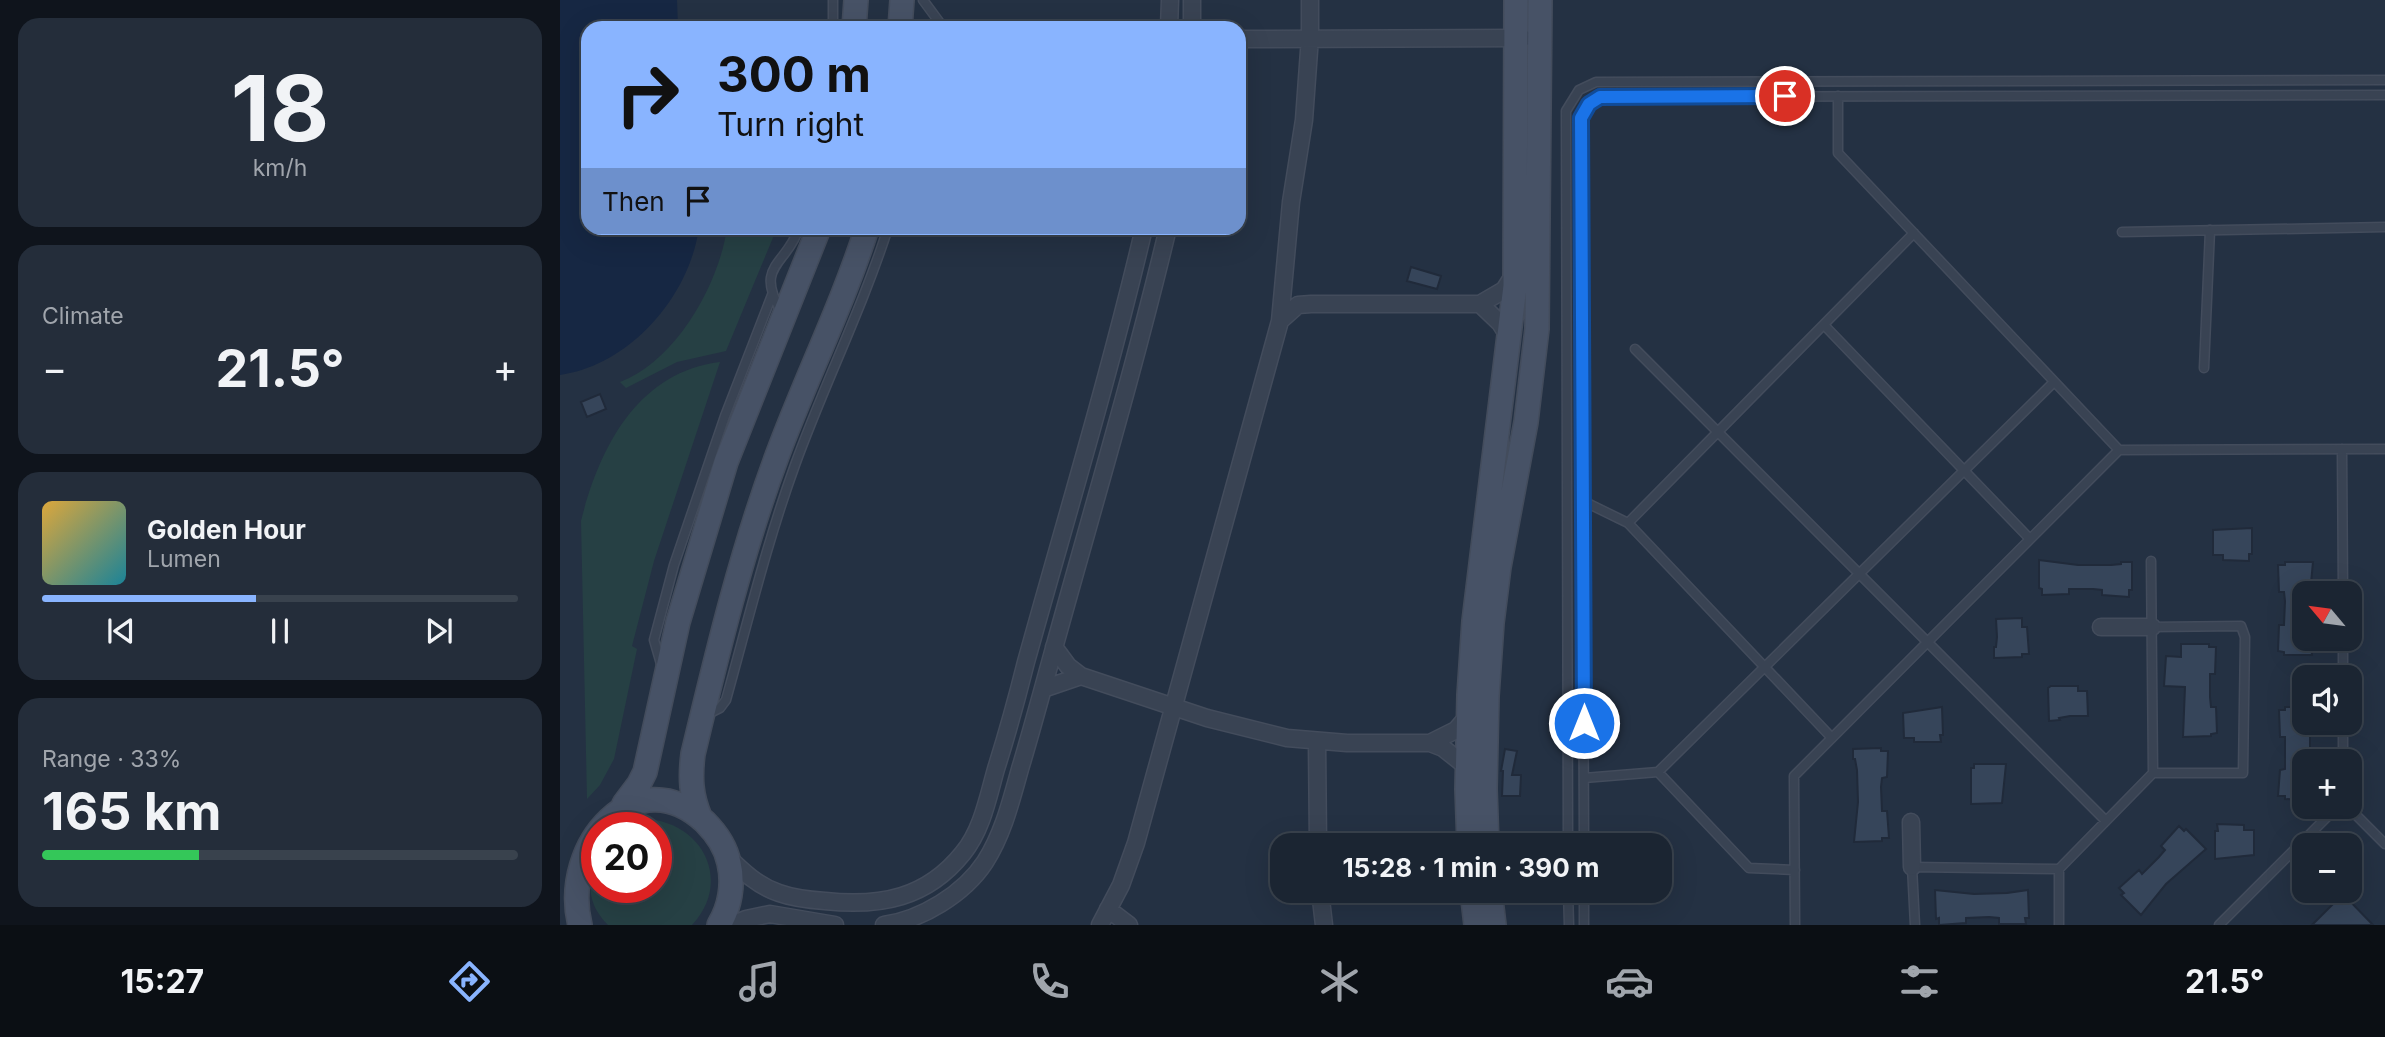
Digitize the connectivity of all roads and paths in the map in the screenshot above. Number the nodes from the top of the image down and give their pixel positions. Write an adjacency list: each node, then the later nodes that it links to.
1 (833, 0): 10 (lane)
2 (856, 0): 11 (main road)
3 (902, 0): 12 (main road)
4 (923, 0): 13 (lane)
5 (1170, 0): 14 (street)
6 (1192, 0): 15 (street)
7 (1310, 0): 16 (street)
8 (1516, 0): 18 (main road)
9 (1540, 0): 19 (main road)
10 (833, 21)
11 (854, 21)
12 (900, 21)
13 (939, 21)
14 (1169, 21)
15 (1192, 21)
16 (1310, 37): 17 (street); 18 (street); 37 (street)
17 (1246, 38)
18 (1516, 38): 19 (street); 33 (main road)
19 (1540, 38): 80 (main road)
20 (2385, 80): 81 (lane)
21 (2385, 95): 22 (lane)
22 (1838, 96): 26 (lane); 48 (lane)
23 (2385, 227): 24 (lane)
24 (2210, 230): 25 (lane); 41 (lane)
25 (2122, 232)
26 (1914, 233): 38 (lane); 42 (lane)
27 (796, 235): 34 (lane)
28 (816, 235): 36 (main road)
29 (863, 235): 64 (main road)
30 (886, 235): 64 (lane)
31 (1142, 235): 88 (street)
32 (1166, 235): 57 (street)
33 (1516, 271): 35 (street); 39 (main road)
34 (772, 295): 36 (lane); 59 (lane)
35 (1480, 304): 37 (street); 39 (street)
36 (784, 318): 59 (main road)
37 (1280, 321): 62 (street)
38 (1824, 325): 43 (lane); 47 (lane)
39 (1510, 339): 63 (main road)
40 (1635, 349): 43 (lane)
41 (2204, 368)
42 (2054, 382): 46 (lane); 47 (lane)
43 (1717, 432): 49 (lane); 52 (lane)
44 (2342, 449): 45 (lane); 46 (lane); 53 (lane)
45 (2385, 449)
46 (2119, 450): 50 (lane)
47 (1964, 470): 50 (lane); 52 (lane)
48 (1583, 501): 49 (lane); 71 (lane)
49 (1628, 523): 58 (lane)
50 (2030, 539): 56 (lane)
51 (2151, 561): 55 (lane)
52 (1858, 574): 56 (lane); 58 (lane)
53 (2343, 581)
54 (2101, 627): 55 (street)
55 (2152, 627): 70 (lane); 70 (lane)
56 (1927, 643): 65 (lane); 76 (lane)
57 (1054, 647): 60 (street); 61 (street)
58 (1765, 667): 65 (lane); 69 (lane)
59 (666, 676): 72 (main road)
60 (1080, 676): 61 (street); 62 (street)
61 (1043, 690): 99 (street)
62 (1174, 707): 66 (street); 94 (street)
63 (1468, 716): 67 (street); 68 (main road)
64 (702, 717): 73 (main road)
65 (1832, 738): 87 (lane)
66 (1317, 741): 67 (street); 78 (street)
67 (1430, 743): 68 (street)
68 (1467, 767): 79 (main road)
69 (1658, 772): 71 (lane); 87 (lane)
70 (2153, 773): 76 (lane)
71 (1584, 778): 82 (lane)
72 (624, 804): 73 (main road); 95 (main road)
73 (700, 817): 84 (main road)
74 (2325, 819): 110 (lane)
75 (2360, 819): 83 (lane)
76 (2106, 821): 86 (lane)
77 (1911, 822): 85 (street)
78 (1318, 833)
79 (1469, 833)
80 (1487, 833)
81 (1568, 833)
82 (1584, 833)
83 (2385, 844)
84 (727, 856): 88 (street); 96 (main road)
85 (1912, 867): 86 (lane); 108 (lane)
86 (2059, 869): 109 (lane)
87 (1795, 870): 107 (lane)
88 (816, 900): 98 (street)
89 (1321, 903): 102 (street)
90 (1473, 903): 103 (main road)
91 (1491, 903): 104 (main road)
92 (1569, 903): 105 (lane)
93 (1584, 903): 106 (lane)
94 (1108, 909): 100 (street); 101 (street)
95 (570, 910)
96 (719, 925)
97 (732, 925): 98 (street)
98 (834, 925)
99 (884, 925)
100 (1100, 925)
101 (1129, 925)
102 (1324, 925)
103 (1476, 925)
104 (1494, 925)
105 (1569, 925)
106 (1584, 925)
107 (1795, 925)
108 (1915, 925)
109 (2059, 925)
110 (2219, 925)

